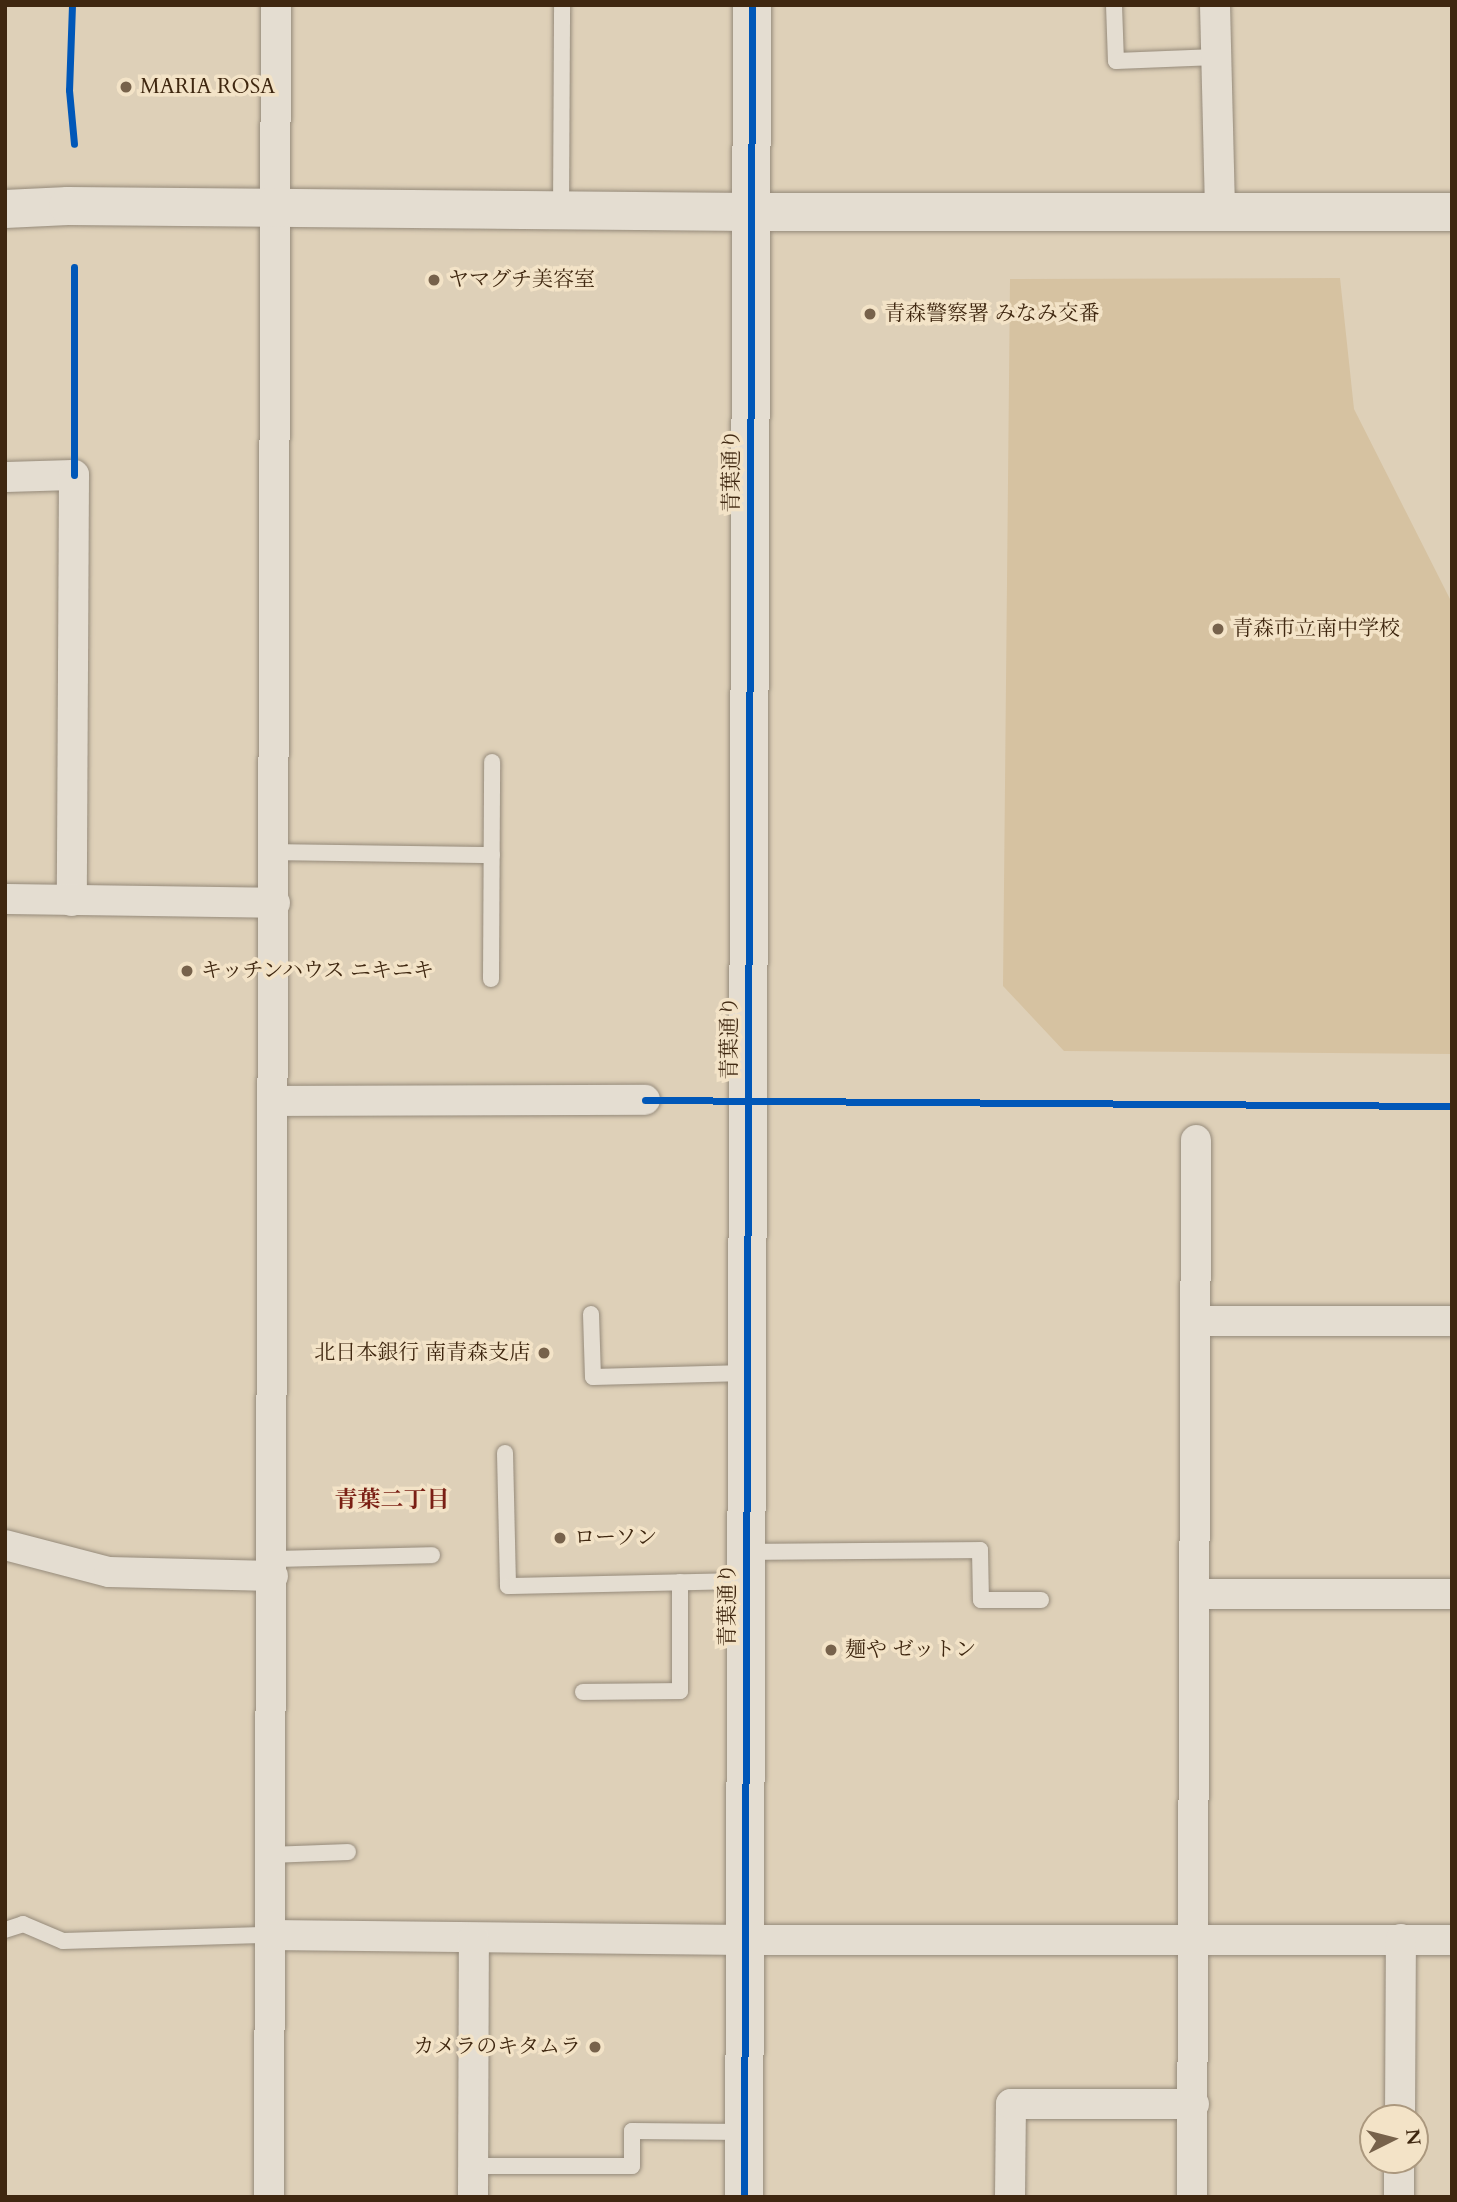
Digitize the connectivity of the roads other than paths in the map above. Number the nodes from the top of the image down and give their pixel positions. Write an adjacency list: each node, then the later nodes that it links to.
1 (276, 5): 7 (street)
2 (562, 5): 9 (lane)
3 (752, 5): 11 (street, 青葉通り)
4 (1114, 5): 6 (lane)
5 (1214, 5): 6 (street)
6 (1216, 57): 10 (street)
7 (277, 207): 8 (street); 9 (street); 15 (street)
8 (5, 209)
9 (561, 210): 11 (street)
10 (1220, 211): 11 (street); 12 (street)
11 (750, 212): 27 (street, 青葉通り)
12 (1452, 212)
13 (5, 477): 18 (street)
14 (492, 762): 16 (lane)
15 (275, 852): 16 (lane); 19 (street)
16 (492, 855): 20 (lane)
17 (5, 900): 18 (street)
18 (72, 901): 19 (street)
19 (275, 903): 22 (street)
20 (491, 979)
21 (645, 1100): 22 (street)
22 (275, 1101): 32 (street)
23 (1196, 1140): 25 (street)
24 (591, 1314): 27 (lane)
25 (1196, 1321): 26 (street); 34 (street)
26 (1452, 1321)
27 (746, 1373): 31 (street, 青葉通り)
28 (505, 1453): 33 (lane)
29 (5, 1545): 32 (street)
30 (432, 1555): 32 (lane)
31 (746, 1566): 33 (lane); 36 (lane); 45 (street, 青葉通り)
32 (273, 1568): 39 (street)
33 (680, 1583): 37 (lane)
34 (1194, 1594): 35 (street); 43 (street)
35 (1452, 1594)
36 (1041, 1600)
37 (583, 1692)
38 (348, 1852): 39 (lane)
39 (270, 1855): 41 (street)
40 (5, 1930): 41 (lane)
41 (270, 1935): 42 (street); 52 (street)
42 (474, 1938): 45 (street); 50 (street)
43 (1195, 1938): 44 (street); 45 (street); 47 (street)
44 (1401, 1939): 46 (street); 48 (street)
45 (745, 1940): 49 (street, 青葉通り)
46 (1452, 1940)
47 (1194, 2104): 55 (street); 56 (street)
48 (1400, 2104)
49 (744, 2132): 50 (lane); 54 (street, 青葉通り)
50 (473, 2166): 53 (street)
51 (1399, 2174): 57 (street)
52 (269, 2197)
53 (473, 2197)
54 (744, 2197)
55 (1010, 2197)
56 (1192, 2197)
57 (1399, 2197)

